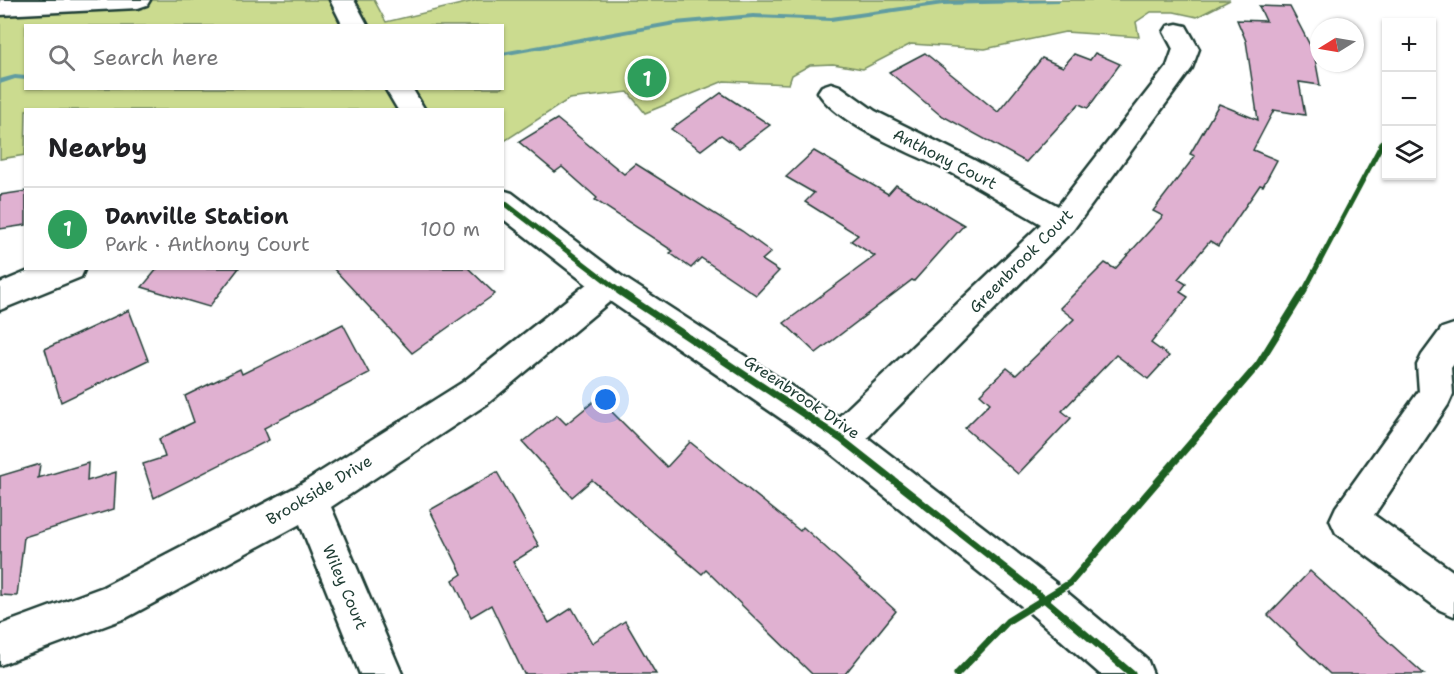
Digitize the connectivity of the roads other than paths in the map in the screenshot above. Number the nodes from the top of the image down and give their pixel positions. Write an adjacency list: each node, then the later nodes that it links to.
1 (138, 0): 3 (street)
2 (342, 0): 4 (street)
3 (0, 7)
4 (355, 24)
5 (1177, 32): 8 (street, Greenbrook Court)
6 (831, 92): 8 (street, Anthony Court)
7 (504, 203): 10 (street, Greenbrook Drive)
8 (1062, 222): 13 (street, Greenbrook Court)
9 (65, 270): 11 (street)
10 (609, 284): 13 (street, Greenbrook Drive); 14 (street, Brookside Drive)
11 (0, 297)
12 (1454, 338): 15 (street)
13 (841, 439): 18 (street, Greenbrook Drive)
14 (309, 500): 16 (street, Brookside Drive); 17 (street, Wiley Court)
15 (1454, 596)
16 (0, 645)
17 (381, 674)
18 (1132, 674)

